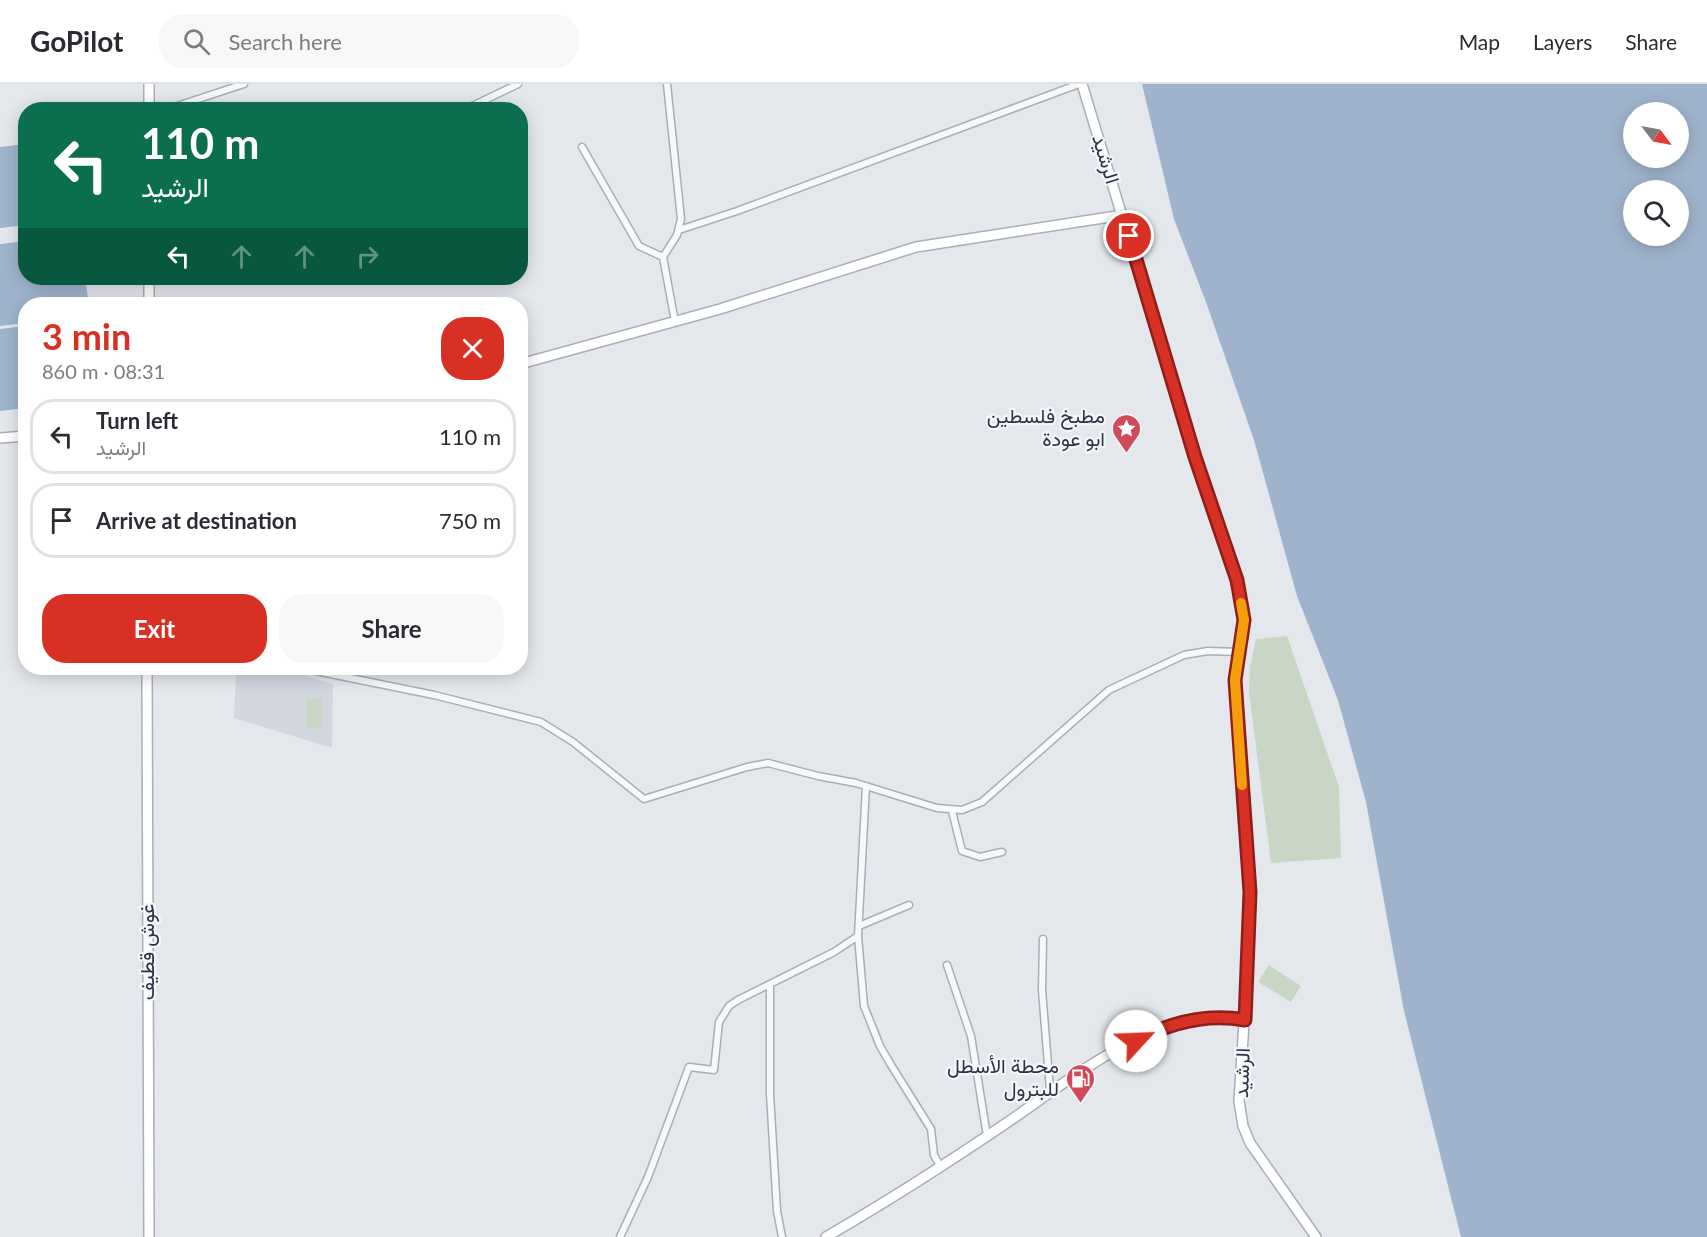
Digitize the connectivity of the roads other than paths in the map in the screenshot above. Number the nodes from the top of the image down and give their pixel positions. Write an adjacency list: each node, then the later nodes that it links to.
1 (149, 84): 6 (main road)
2 (244, 84): 7 (street)
3 (518, 84): 8 (street)
4 (667, 84): 11 (street)
5 (1081, 84): 10 (main road, الرشيد); 11 (street)
6 (149, 102)
7 (189, 102)
8 (481, 102)
9 (582, 147): 12 (street)
10 (1123, 215): 13 (main road); 17 (main road, الرشيد)
11 (679, 230): 12 (street)
12 (663, 256): 13 (street)
13 (675, 322): 14 (main road)
14 (528, 362)
15 (18, 437): 16 (main road)
16 (0, 438)
17 (1239, 652): 21 (street); 29 (main road, الرشيد)
18 (147, 675): 33 (main road, غوش قطيف)
19 (335, 675): 20 (street)
20 (866, 786): 21 (street); 24 (street)
21 (952, 811): 22 (street)
22 (1002, 852)
23 (909, 905): 24 (street)
24 (859, 926): 25 (street)
25 (858, 936): 28 (street); 32 (street)
26 (1043, 939): 30 (street)
27 (947, 965): 31 (street)
28 (770, 986): 34 (street); 35 (street)
29 (1245, 1020): 30 (main road); 37 (main road, الرشيد)
30 (1050, 1090): 31 (main road)
31 (987, 1136): 32 (main road)
32 (940, 1166): 36 (main road)
33 (148, 1237)
34 (620, 1237)
35 (782, 1237)
36 (826, 1237)
37 (1316, 1237)

